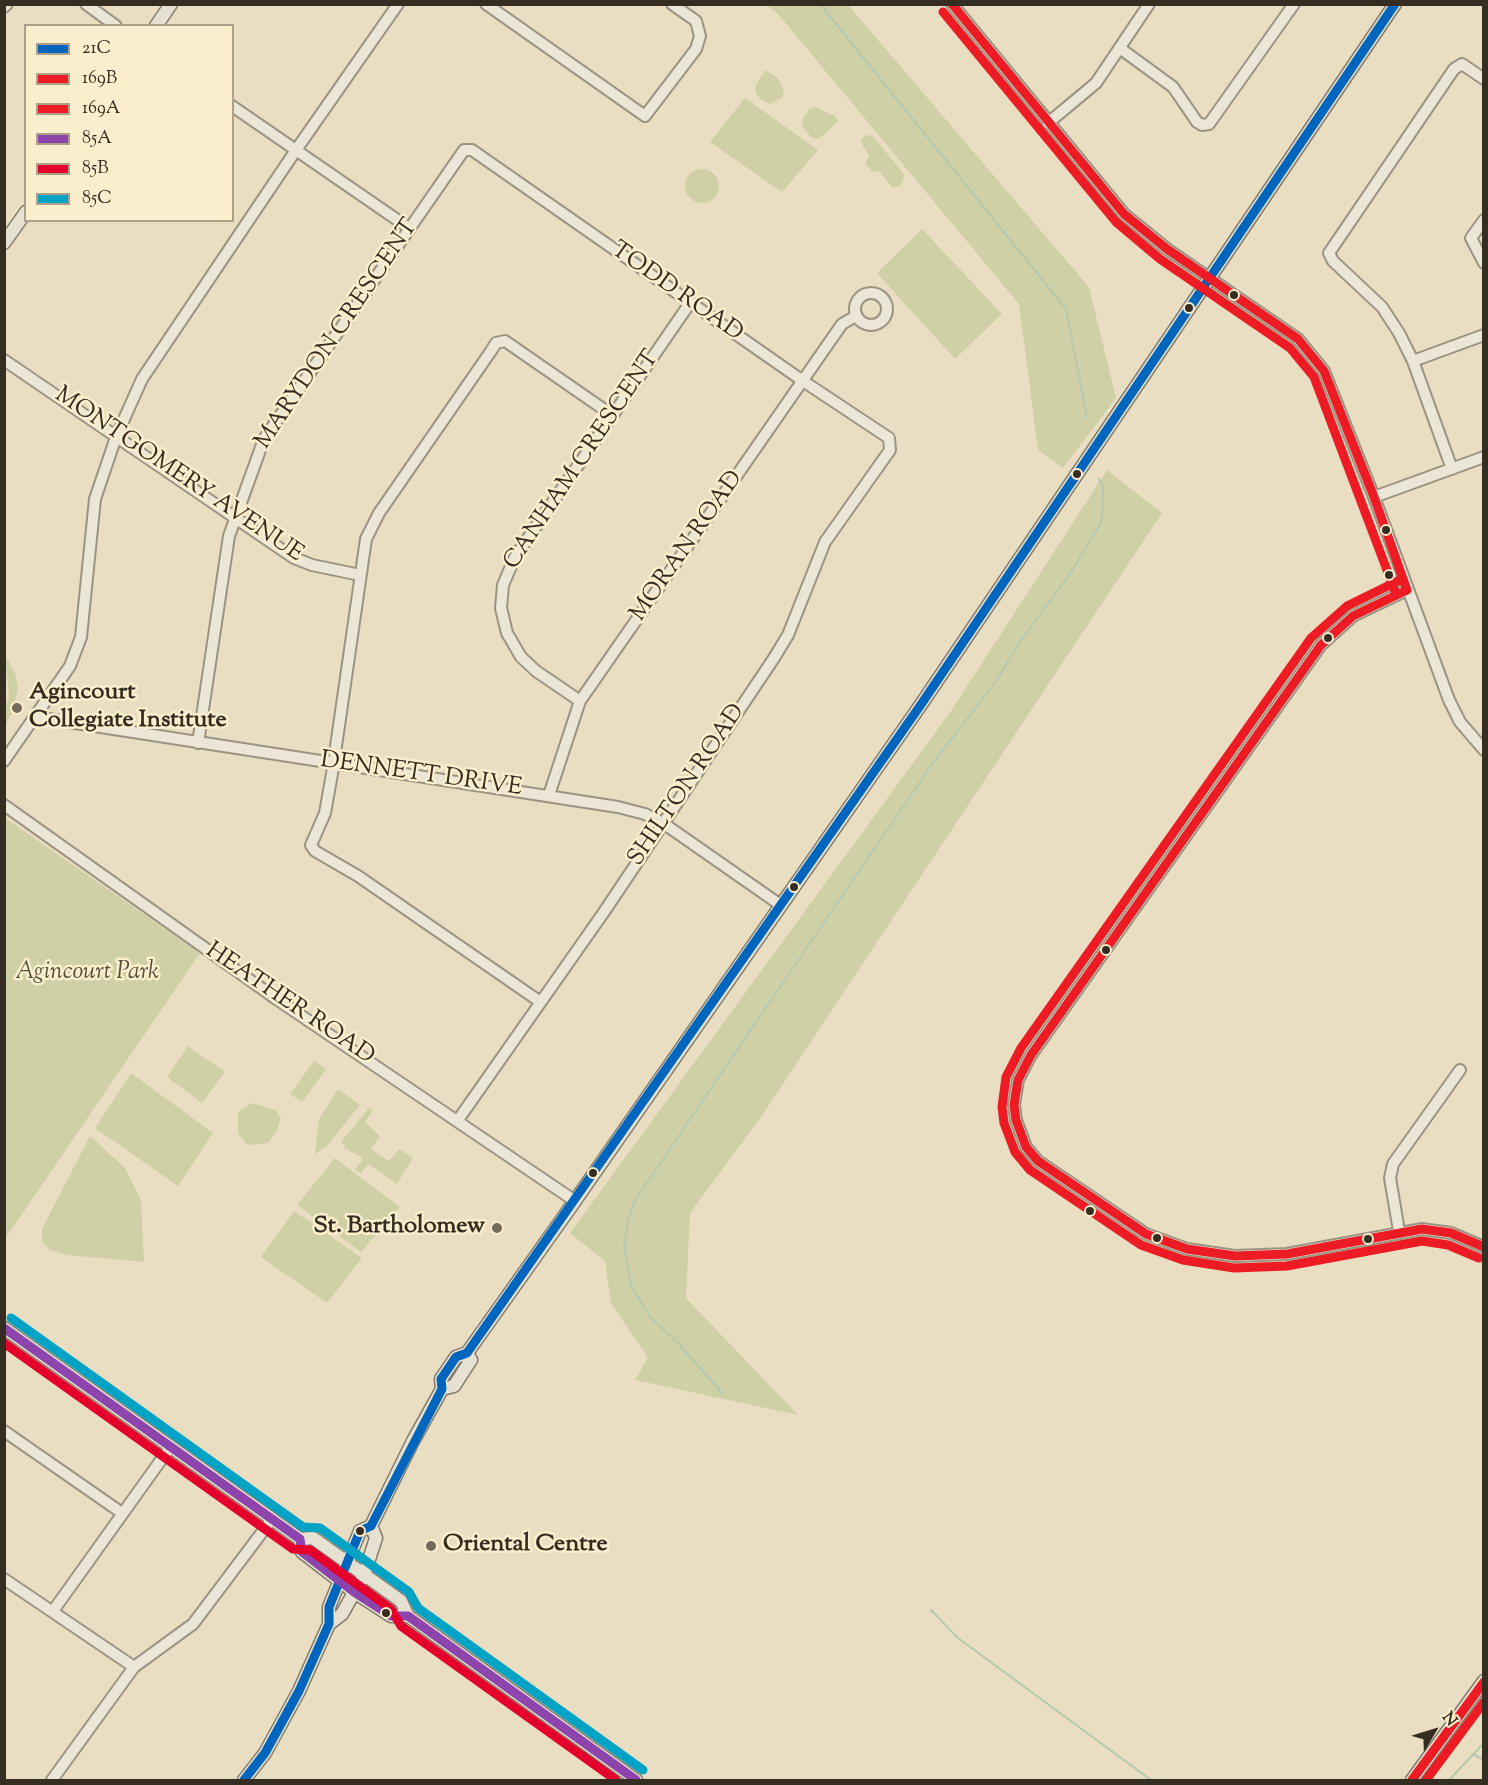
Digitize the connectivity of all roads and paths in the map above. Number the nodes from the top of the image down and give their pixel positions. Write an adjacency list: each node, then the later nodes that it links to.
1 (86, 4): 10 (street)
2 (171, 4): 11 (main road)
3 (398, 4): 16 (street)
4 (486, 4): 5 (street)
5 (672, 4)
6 (952, 4): 15 (street)
7 (1149, 4): 12 (street)
8 (1294, 4): 12 (street)
9 (1395, 4): 23 (main road)
10 (113, 24)
11 (157, 24)
12 (1121, 49): 15 (street)
13 (1484, 79): 28 (street)
14 (234, 107): 16 (street)
15 (1048, 123): 23 (street)
16 (296, 150): 20 (street); 31 (street)
17 (464, 150): 20 (street, MARYDON CRESCENT); 24 (street, TODD ROAD)
18 (24, 215): 21 (main road)
19 (1484, 220): 22 (street)
20 (409, 228): 36 (street, MARYDON CRESCENT)
21 (4, 243)
22 (1484, 262)
23 (1210, 279): 35 (street); 48 (main road)
24 (690, 303): 29 (street, TODD ROAD); 30 (street, CANHAM CRESCENT)
25 (856, 316): 29 (street, MORAN ROAD)
26 (1484, 335): 28 (street)
27 (4, 360): 31 (street, MONTGOMERY AVENUE)
28 (1413, 361): 34 (street)
29 (803, 381): 32 (street, TODD ROAD); 39 (street, MORAN ROAD)
30 (612, 416): 37 (street); 39 (street, CANHAM CRESCENT)
31 (116, 437): 36 (street, MONTGOMERY AVENUE); 40 (street)
32 (889, 438): 47 (street, SHILTON ROAD)
33 (1484, 457): 34 (street)
34 (1452, 469): 35 (street)
35 (1374, 496): 38 (street)
36 (234, 518): 37 (street, MONTGOMERY AVENUE); 41 (street, MARYDON CRESCENT)
37 (360, 574): 44 (street)
38 (1407, 590): 42 (street); 53 (street)
39 (580, 701): 45 (street, MORAN ROAD)
40 (36, 717): 41 (street, DENNETT DRIVE); 43 (street)
41 (198, 743): 44 (street, DENNETT DRIVE)
42 (1484, 750)
43 (4, 761)
44 (334, 762): 45 (street, DENNETT DRIVE); 49 (street)
45 (549, 795): 47 (street, DENNETT DRIVE)
46 (4, 805): 51 (street, HEATHER ROAD)
47 (663, 823): 48 (street, DENNETT DRIVE); 49 (street, SHILTON ROAD)
48 (779, 904): 52 (main road)
49 (539, 1001): 51 (street, SHILTON ROAD)
50 (1460, 1070): 53 (street)
51 (458, 1120): 52 (street, HEATHER ROAD)
52 (575, 1201): 60 (main road)
53 (1399, 1231): 54 (street)
54 (1484, 1247)
55 (4, 1329): 57 (main road)
56 (4, 1431): 58 (street)
57 (171, 1446): 58 (street); 59 (main road)
58 (122, 1513): 67 (street)
59 (272, 1519): 61 (main road); 70 (street)
60 (371, 1526): 62 (main road); 63 (main road)
61 (300, 1539): 62 (main road); 64 (main road)
62 (348, 1564): 63 (main road); 64 (main road)
63 (364, 1575): 66 (main road); 68 (main road)
64 (341, 1582): 66 (main road); 69 (main road)
65 (6, 1584): 67 (street)
66 (354, 1592): 68 (main road); 69 (main road)
67 (53, 1611): 70 (street)
68 (408, 1616): 74 (main road)
69 (329, 1624): 73 (main road)
70 (134, 1667): 72 (street)
71 (1484, 1681): 75 (main road)
72 (52, 1780)
73 (244, 1780)
74 (636, 1780)
75 (1412, 1780)

